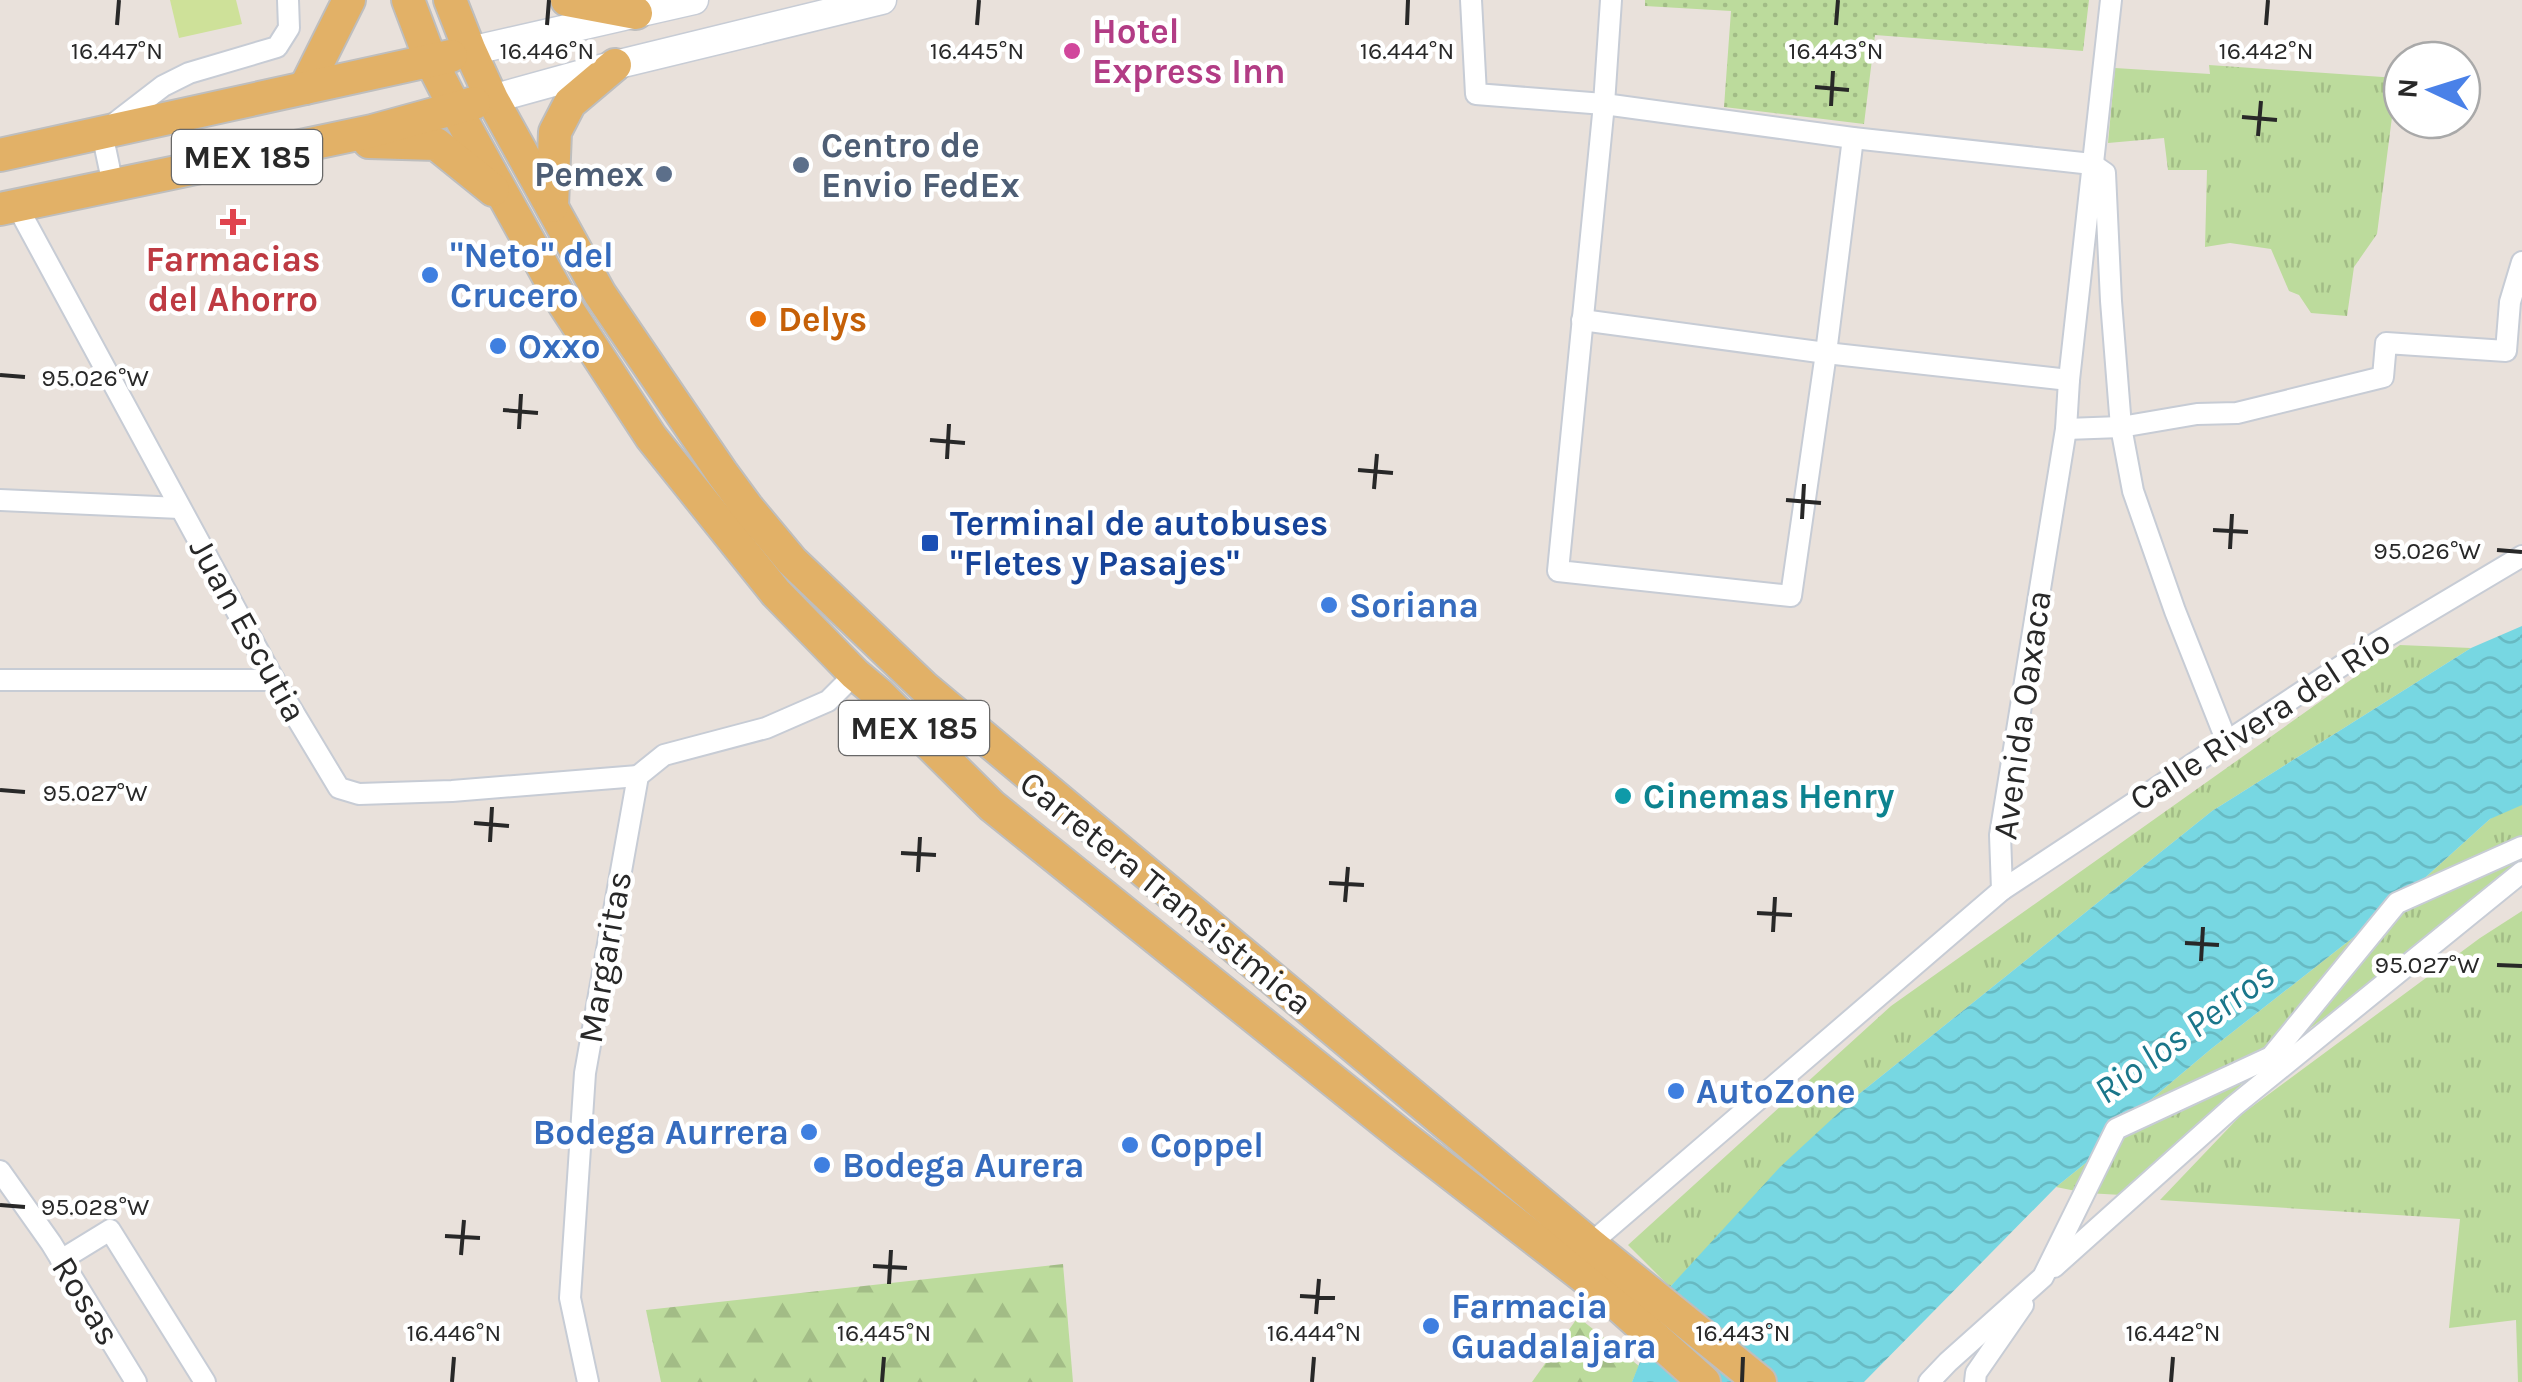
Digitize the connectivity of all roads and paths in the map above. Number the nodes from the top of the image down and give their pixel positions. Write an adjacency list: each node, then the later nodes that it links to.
1 (288, 0): 19 (street)
2 (349, 0): 15 (main road)
3 (408, 0): 13 (main road, Carretera Transistmica / MEX 185)
4 (450, 0): 12 (main road, Carretera Transistmica / MEX 185)
5 (567, 0): 11 (main road)
6 (694, 0): 11 (street)
7 (882, 0): 14 (street)
8 (1472, 0): 17 (street)
9 (1610, 0): 17 (street)
10 (2111, 0): 23 (street, Avenida Oaxaca)
11 (636, 13): 12 (street)
12 (470, 52): 13 (main road, MEX 185); 16 (main road, Carretera Transistmica / MEX 185)
13 (431, 61): 15 (main road, MEX 185); 18 (main road, Carretera Transistmica / MEX 185)
14 (615, 64): 16 (street); 26 (main road)
15 (306, 88): 19 (main road, MEX 185)
16 (492, 98): 18 (main road, MEX 185); 26 (main road, Carretera Transistmica / MEX 185)
17 (1604, 104): 20 (street); 29 (street)
18 (455, 108): 21 (main road, MEX 185); 25 (main road, Carretera Transistmica / MEX 185)
19 (102, 133): 22 (main road, MEX 185); 24 (street)
20 (1854, 138): 23 (street); 30 (street)
21 (324, 141): 24 (main road, MEX 185); 25 (main road)
22 (0, 155)
23 (2092, 164): 31 (street, Avenida Oaxaca); 32 (street)
24 (114, 185): 27 (main road, MEX 185)
25 (506, 200): 37 (main road, Carretera Transistmica / MEX 185)
26 (552, 206): 46 (main road, Carretera Transistmica / MEX 185)
27 (8, 208): 35 (street, Juan Escutia)
28 (2522, 262): 32 (street)
29 (1582, 320): 30 (street); 30 (street)
30 (1826, 353): 31 (street)
31 (2068, 380): 33 (street, Avenida Oaxaca)
32 (2121, 426): 33 (street); 40 (street)
33 (2066, 429): 44 (street, Avenida Oaxaca)
34 (0, 500): 35 (street)
35 (180, 508): 39 (street, Juan Escutia)
36 (2522, 556): 40 (street, Calle Rivera del Río)
37 (854, 674): 41 (street); 49 (main road, Carretera Transistmica / MEX 185)
38 (0, 680): 39 (street)
39 (274, 680): 41 (street, Juan Escutia)
40 (2227, 742): 44 (street, Calle Rivera del Río)
41 (638, 776): 52 (street, Margaritas)
42 (2522, 847): 48 (street)
43 (2522, 872): 48 (street)
44 (2002, 890): 46 (street, Avenida Oaxaca)
45 (0, 1171): 47 (street, Rosas)
46 (1590, 1244): 49 (main road, Carretera Transistmica / MEX 185)
47 (61, 1260): 50 (street, Rosas); 51 (street, Rosas)
48 (2043, 1277): 55 (street); 56 (street)
49 (1616, 1284): 53 (main road, MEX 185); 54 (main road, MEX 185)
50 (136, 1382)
51 (204, 1382)
52 (588, 1382)
53 (1704, 1382)
54 (1760, 1382)
55 (1928, 1382)
56 (1975, 1382)

